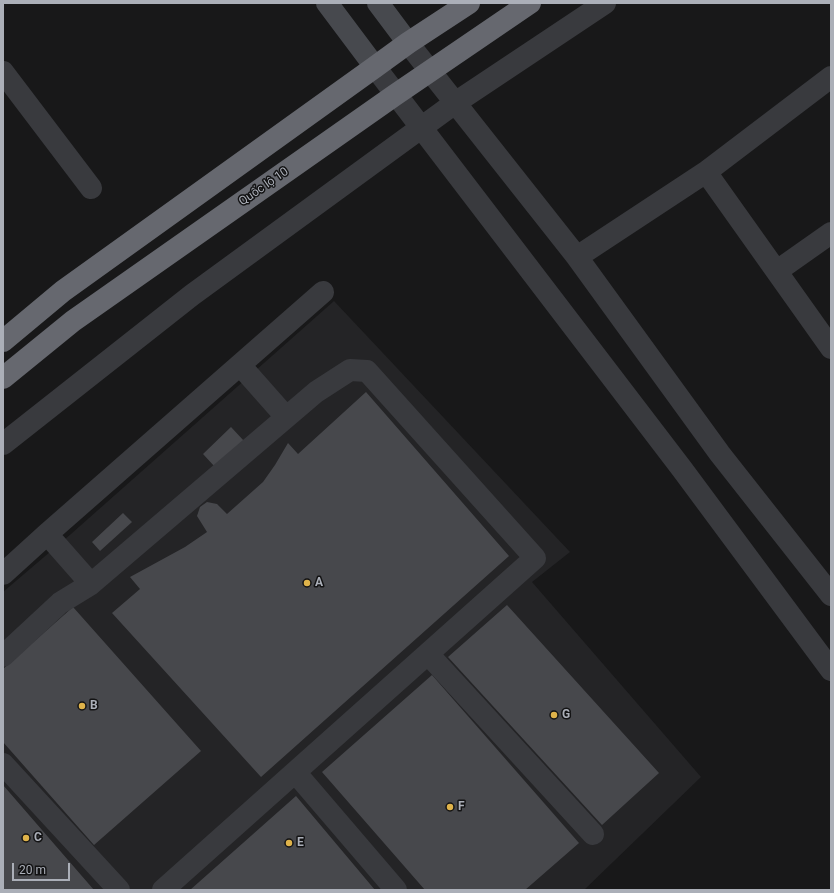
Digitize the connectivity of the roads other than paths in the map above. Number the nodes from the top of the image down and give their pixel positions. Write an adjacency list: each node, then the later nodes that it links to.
1 (327, 3): 7 (street)
2 (378, 3): 6 (street)
3 (469, 3): 6 (highway)
4 (530, 3): 8 (highway, Quốc lộ 10)
5 (605, 3): 12 (street)
6 (408, 43): 7 (highway); 8 (street)
7 (375, 67): 11 (street); 20 (highway)
8 (431, 71): 11 (highway, Quốc lộ 10); 12 (street)
9 (3, 72): 15 (street)
10 (831, 77): 14 (street)
11 (395, 95): 13 (street); 23 (highway, Quốc lộ 10)
12 (455, 103): 13 (street); 17 (street)
13 (421, 128): 25 (street); 32 (street)
14 (706, 172): 17 (street); 18 (street)
15 (91, 188)
16 (831, 233): 18 (street)
17 (577, 257): 29 (street)
18 (777, 271): 21 (street)
19 (323, 292): 22 (street)
20 (3, 341)
21 (831, 348)
22 (240, 365): 24 (street); 26 (street)
23 (3, 378)
24 (286, 417): 28 (street); 30 (street)
25 (3, 444)
26 (47, 534): 27 (street); 28 (street)
27 (3, 574)
28 (91, 584): 31 (street)
29 (831, 595)
30 (428, 654): 34 (street); 35 (street)
31 (3, 656)
32 (831, 670)
33 (3, 764): 36 (street)
34 (295, 772): 37 (street); 38 (street)
35 (593, 834)
36 (119, 890)
37 (163, 890)
38 (396, 890)

